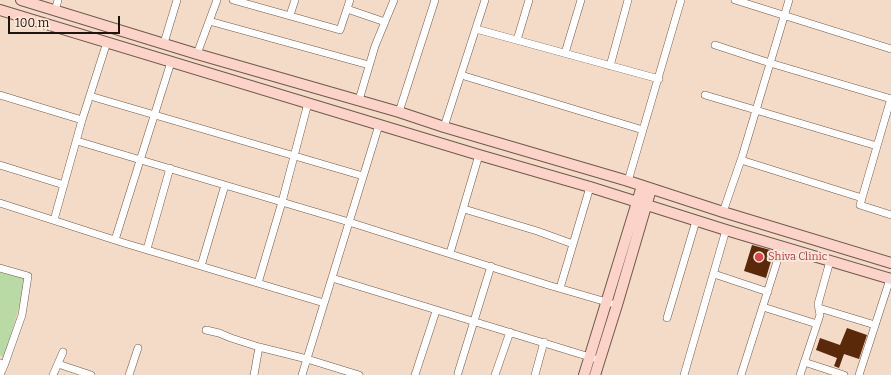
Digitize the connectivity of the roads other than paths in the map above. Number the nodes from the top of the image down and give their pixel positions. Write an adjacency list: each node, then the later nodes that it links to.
1 (21, 0): 19 (street)
2 (58, 0): 19 (street)
3 (177, 0): 27 (street)
4 (218, 0): 22 (street)
5 (233, 0): 20 (street)
6 (295, 0): 20 (street)
7 (350, 0): 17 (street)
8 (394, 0): 23 (street)
9 (435, 0): 45 (street)
10 (485, 0): 24 (street)
11 (529, 0): 25 (street)
12 (581, 0): 31 (street)
13 (628, 0): 35 (street)
14 (681, 0): 37 (street)
15 (735, 0): 21 (street)
16 (789, 0): 21 (street)
17 (347, 9): 20 (street); 23 (street)
18 (0, 10): 26 (street)
19 (55, 11): 27 (street)
20 (290, 15)
21 (784, 16): 29 (street); 33 (street)
22 (209, 21): 30 (street); 34 (street)
23 (385, 22): 34 (street)
24 (476, 29): 25 (street); 36 (street)
25 (517, 40): 31 (street)
26 (107, 42): 32 (street); 40 (street)
27 (164, 43): 30 (street)
28 (715, 45): 33 (street)
29 (891, 50)
30 (197, 54): 42 (street)
31 (565, 54): 35 (street)
32 (171, 62): 43 (street); 46 (street)
33 (770, 63): 41 (street); 44 (street)
34 (369, 65): 42 (street)
35 (610, 66): 37 (street)
36 (460, 75): 49 (street); 50 (street)
37 (659, 79): 50 (street)
38 (0, 95): 47 (street)
39 (705, 95): 44 (street)
40 (90, 96): 46 (street); 47 (street)
41 (891, 98): 52 (street)
42 (359, 100): 45 (street)
43 (308, 103): 48 (street); 54 (street)
44 (756, 110): 52 (street); 56 (street)
45 (399, 112): 49 (street)
46 (154, 114): 54 (street); 55 (street)
47 (82, 120): 51 (street)
48 (379, 125): 53 (street); 59 (street)
49 (444, 127): 60 (street)
50 (643, 130): 60 (street)
51 (76, 141): 55 (street); 62 (street)
52 (877, 146): 65 (street)
53 (479, 155): 63 (street); 69 (street)
54 (294, 156): 59 (street); 66 (street)
55 (140, 160): 58 (street); 76 (street)
56 (741, 160): 65 (street); 70 (street)
57 (0, 165): 62 (street)
58 (170, 168): 61 (street); 79 (street)
59 (363, 176): 74 (street)
60 (628, 181): 64 (street)
61 (225, 185): 66 (street); 83 (street)
62 (64, 186): 72 (street)
63 (590, 187): 68 (street); 77 (street)
64 (646, 187): 68 (street); 70 (street)
65 (862, 198): 71 (street)
66 (282, 202): 74 (street); 89 (street)
67 (0, 203): 72 (street)
68 (642, 203): 73 (street); 92 (street); 94 (street)
69 (464, 209): 77 (street); 80 (street)
70 (723, 212): 82 (street)
71 (891, 215)
72 (54, 220): 76 (street)
73 (696, 221): 75 (street); 98 (street)
74 (349, 222): 80 (street); 87 (street)
75 (726, 230): 78 (street); 86 (street)
76 (115, 240): 79 (street)
77 (573, 244): 90 (street)
78 (782, 246): 81 (street); 91 (street)
79 (146, 249): 83 (street)
80 (450, 253): 84 (street)
81 (830, 261): 88 (street); 96 (street)
82 (891, 263)
83 (200, 266): 89 (street)
84 (491, 266): 90 (street); 99 (street)
85 (0, 268): 112 (street)
86 (714, 274): 91 (street); 126 (street)
87 (332, 278): 93 (street); 97 (street)
88 (890, 279): 101 (street)
89 (258, 283): 93 (street)
90 (560, 288): 92 (street)
91 (768, 292): 95 (street)
92 (607, 302): 94 (street); 108 (street)
93 (324, 303): 109 (street)
94 (617, 305): 108 (street)
95 (763, 307): 100 (street); 127 (street)
96 (819, 308): 100 (street); 101 (street)
97 (436, 310): 99 (street); 121 (street)
98 (667, 318)
99 (474, 322): 103 (street); 113 (street)
100 (817, 324): 110 (street)
101 (875, 324): 130 (street)
102 (206, 330): 105 (street)
103 (510, 332): 104 (street); 122 (street)
104 (544, 342): 108 (street); 123 (street)
105 (259, 347): 109 (street); 118 (street)
106 (138, 348): 117 (street)
107 (63, 352): 111 (street)
108 (595, 358): 124 (street); 125 (street)
109 (306, 359): 119 (street); 120 (street)
110 (804, 362): 128 (street); 129 (street)
111 (58, 364): 115 (street); 116 (street)
112 (2, 365): 114 (street)
113 (458, 373)
114 (0, 375)
115 (53, 375)
116 (91, 375)
117 (128, 375)
118 (254, 375)
119 (302, 375)
120 (359, 375)
121 (415, 375)
122 (496, 375)
123 (535, 375)
124 (584, 375)
125 (595, 375)
126 (684, 375)
127 (742, 375)
128 (800, 375)
129 (844, 375)
130 (859, 375)

